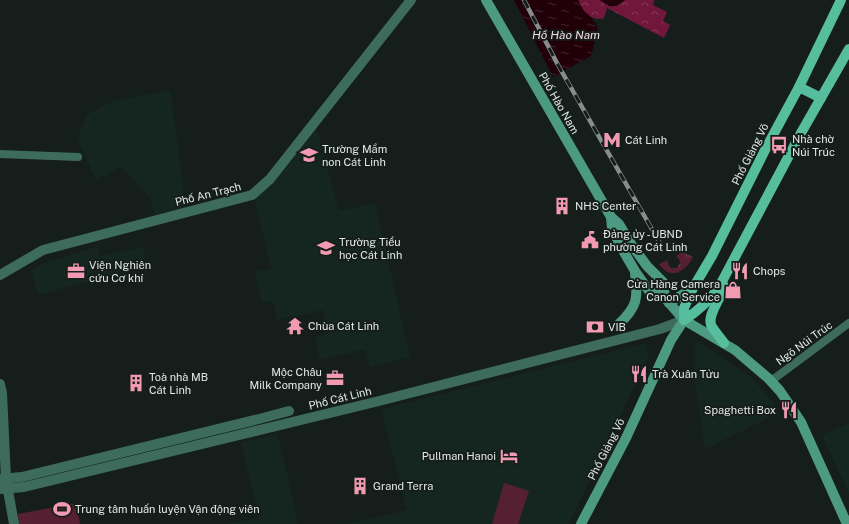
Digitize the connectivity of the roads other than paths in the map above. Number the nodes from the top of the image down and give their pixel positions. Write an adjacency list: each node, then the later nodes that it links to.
1 (410, 0): 11 (street, Phố An Trạch)
2 (486, 0): 9 (main road, Phố Hào Nam)
3 (841, 0): 5 (main road, Phố Giảng Võ)
4 (849, 48): 6 (main road, Phố Giảng Võ)
5 (799, 87): 6 (main road); 13 (main road, Phố Giảng Võ)
6 (821, 98): 12 (main road, Phố Giảng Võ)
7 (0, 154): 8 (street)
8 (78, 157)
9 (611, 218): 10 (main road, Phố Hào Nam); 14 (main road, Phố Hào Nam)
10 (634, 271): 14 (main road, Phố Hào Nam); 17 (main road)
11 (0, 275)
12 (726, 276): 15 (main road, Phố Giảng Võ); 18 (main road)
13 (693, 288): 14 (main road); 15 (main road, Phố Giảng Võ)
14 (667, 300): 15 (main road, Phố Hào Nam)
15 (684, 320): 18 (main road, Phố Hào Nam); 22 (street, Phố Cát Linh); 26 (main road, Phố Giảng Võ)
16 (849, 323): 19 (street, Ngõ Núi Trúc)
17 (619, 324)
18 (724, 343): 19 (main road, Phố Hào Nam)
19 (771, 381): 27 (main road, Phố Hào Nam)
20 (0, 384): 23 (street)
21 (289, 411): 22 (street); 23 (street)
22 (292, 422): 24 (street, Phố Cát Linh)
23 (3, 479): 24 (street)
24 (4, 489): 25 (street)
25 (14, 524)
26 (581, 524)
27 (847, 524)

